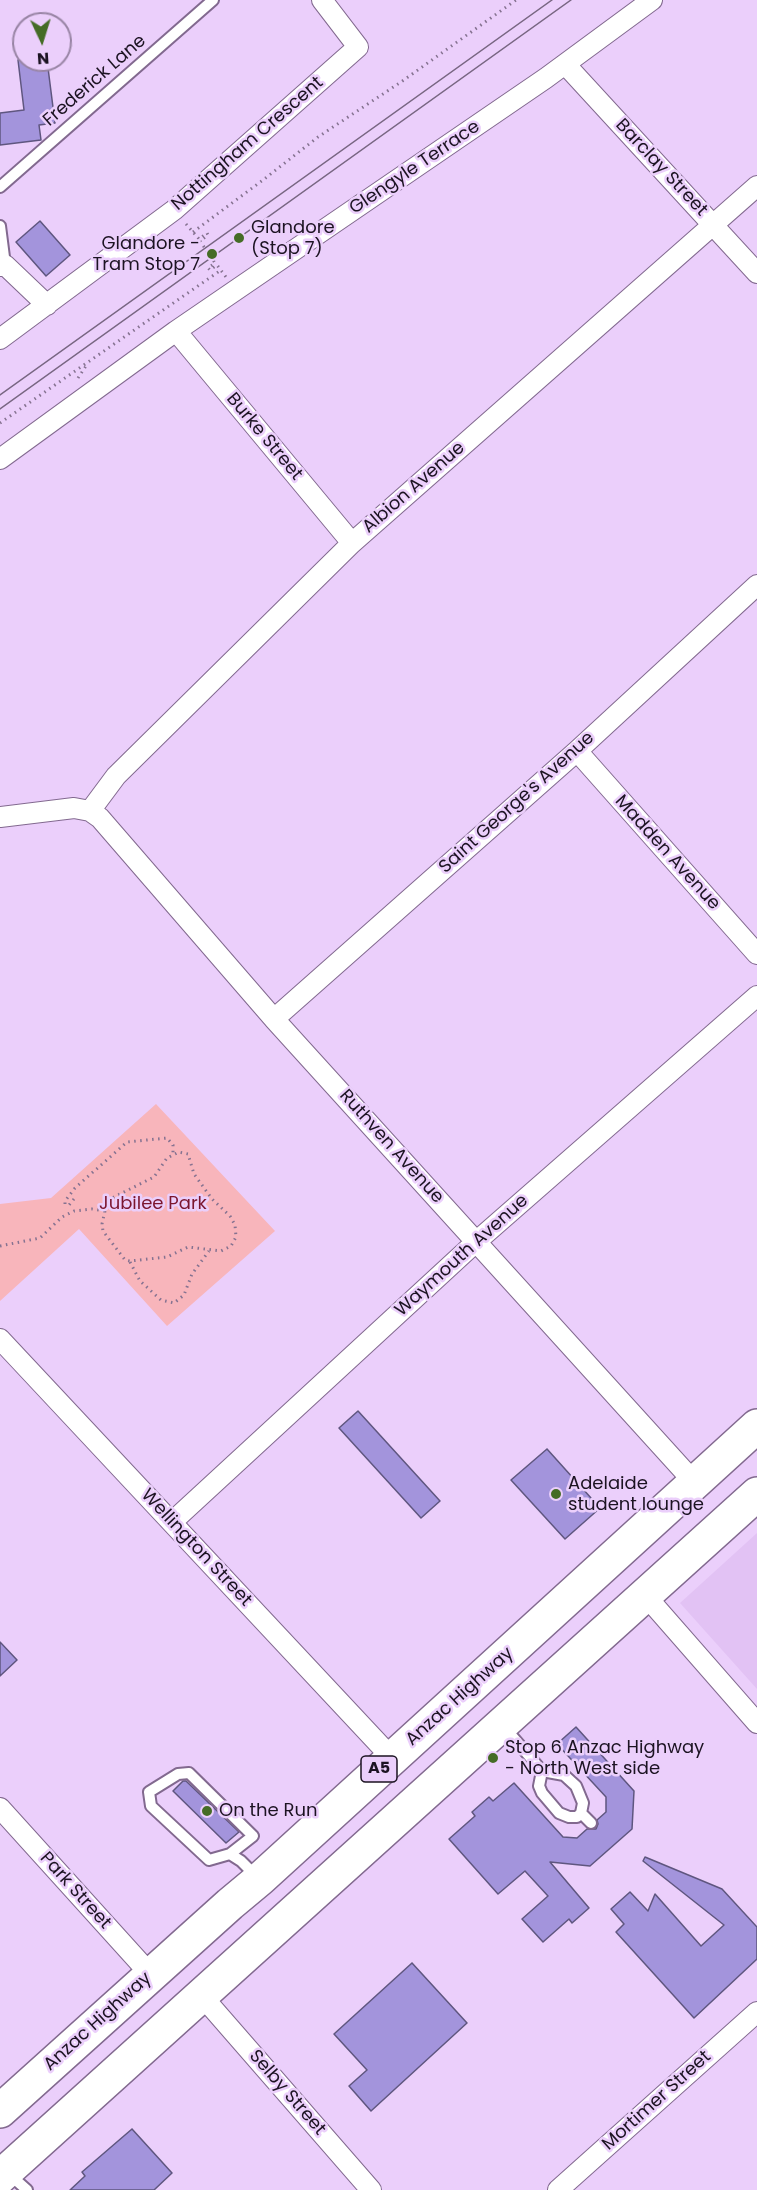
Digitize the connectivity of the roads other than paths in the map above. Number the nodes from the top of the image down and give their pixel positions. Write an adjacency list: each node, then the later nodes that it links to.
1 (213, 0): 6 (lane, Frederick Lane)
2 (322, 0): 11 (street, Nottingham Crescent)
3 (652, 0): 4 (street, Glengyle Terrace)
4 (565, 64): 7 (street, Barclay Street); 12 (street, Glengyle Terrace)
5 (757, 186): 7 (street, Albion Avenue)
6 (0, 187)
7 (713, 225): 10 (street, Barclay Street); 15 (street, Albion Avenue)
8 (0, 226): 9 (lane)
9 (3, 265): 11 (street)
10 (757, 273)
11 (47, 305): 13 (street, Nottingham Crescent)
12 (176, 331): 14 (street, Glengyle Terrace); 15 (street, Burke Street)
13 (0, 339)
14 (0, 459)
15 (352, 543): 18 (street, Albion Avenue)
16 (757, 585): 17 (street, Saint George's Avenue)
17 (577, 751): 20 (street, Madden Avenue); 22 (street, Saint George's Avenue)
18 (90, 811): 19 (street); 22 (street, Ruthven Avenue)
19 (0, 817)
20 (757, 954)
21 (757, 996): 23 (street, Waymouth Avenue)
22 (274, 1019): 23 (street, Ruthven Avenue)
23 (477, 1241): 26 (street, Ruthven Avenue); 28 (street, Waymouth Avenue)
24 (0, 1339): 28 (street, Wellington Street)
25 (757, 1426): 26 (highway, Anzac Highway / A5)
26 (694, 1482): 30 (highway, Anzac Highway / A5)
27 (757, 1494): 29 (highway, A5)
28 (172, 1522): 34 (street, Wellington Street)
29 (645, 1595): 31 (highway, A5); 33 (street)
30 (522, 1641): 31 (highway); 34 (highway, Anzac Highway / A5)
31 (555, 1674): 32 (highway, A5)
32 (501, 1723): 35 (lane); 41 (highway, A5)
33 (757, 1723)
34 (392, 1758): 39 (highway, Anzac Highway / A5)
35 (543, 1771): 37 (lane); 37 (lane)
36 (0, 1808): 45 (street, Park Street)
37 (581, 1813): 38 (lane)
38 (591, 1823)
39 (292, 1850): 41 (highway); 42 (highway, Anzac Highway / A5)
40 (230, 1854): 40 (lane); 42 (lane)
41 (334, 1874): 44 (highway, A5)
42 (260, 1880): 43 (highway, Anzac Highway / A5)
43 (230, 1904): 44 (highway); 45 (highway, Anzac Highway / A5)
44 (287, 1916): 46 (highway, A5)
45 (151, 1975): 48 (highway, Anzac Highway / A5)
46 (202, 1996): 49 (highway, A5); 50 (street, Selby Street)
47 (757, 2012): 51 (street, Mortimer Street)
48 (0, 2111)
49 (11, 2179)
50 (371, 2190)
51 (558, 2190)

